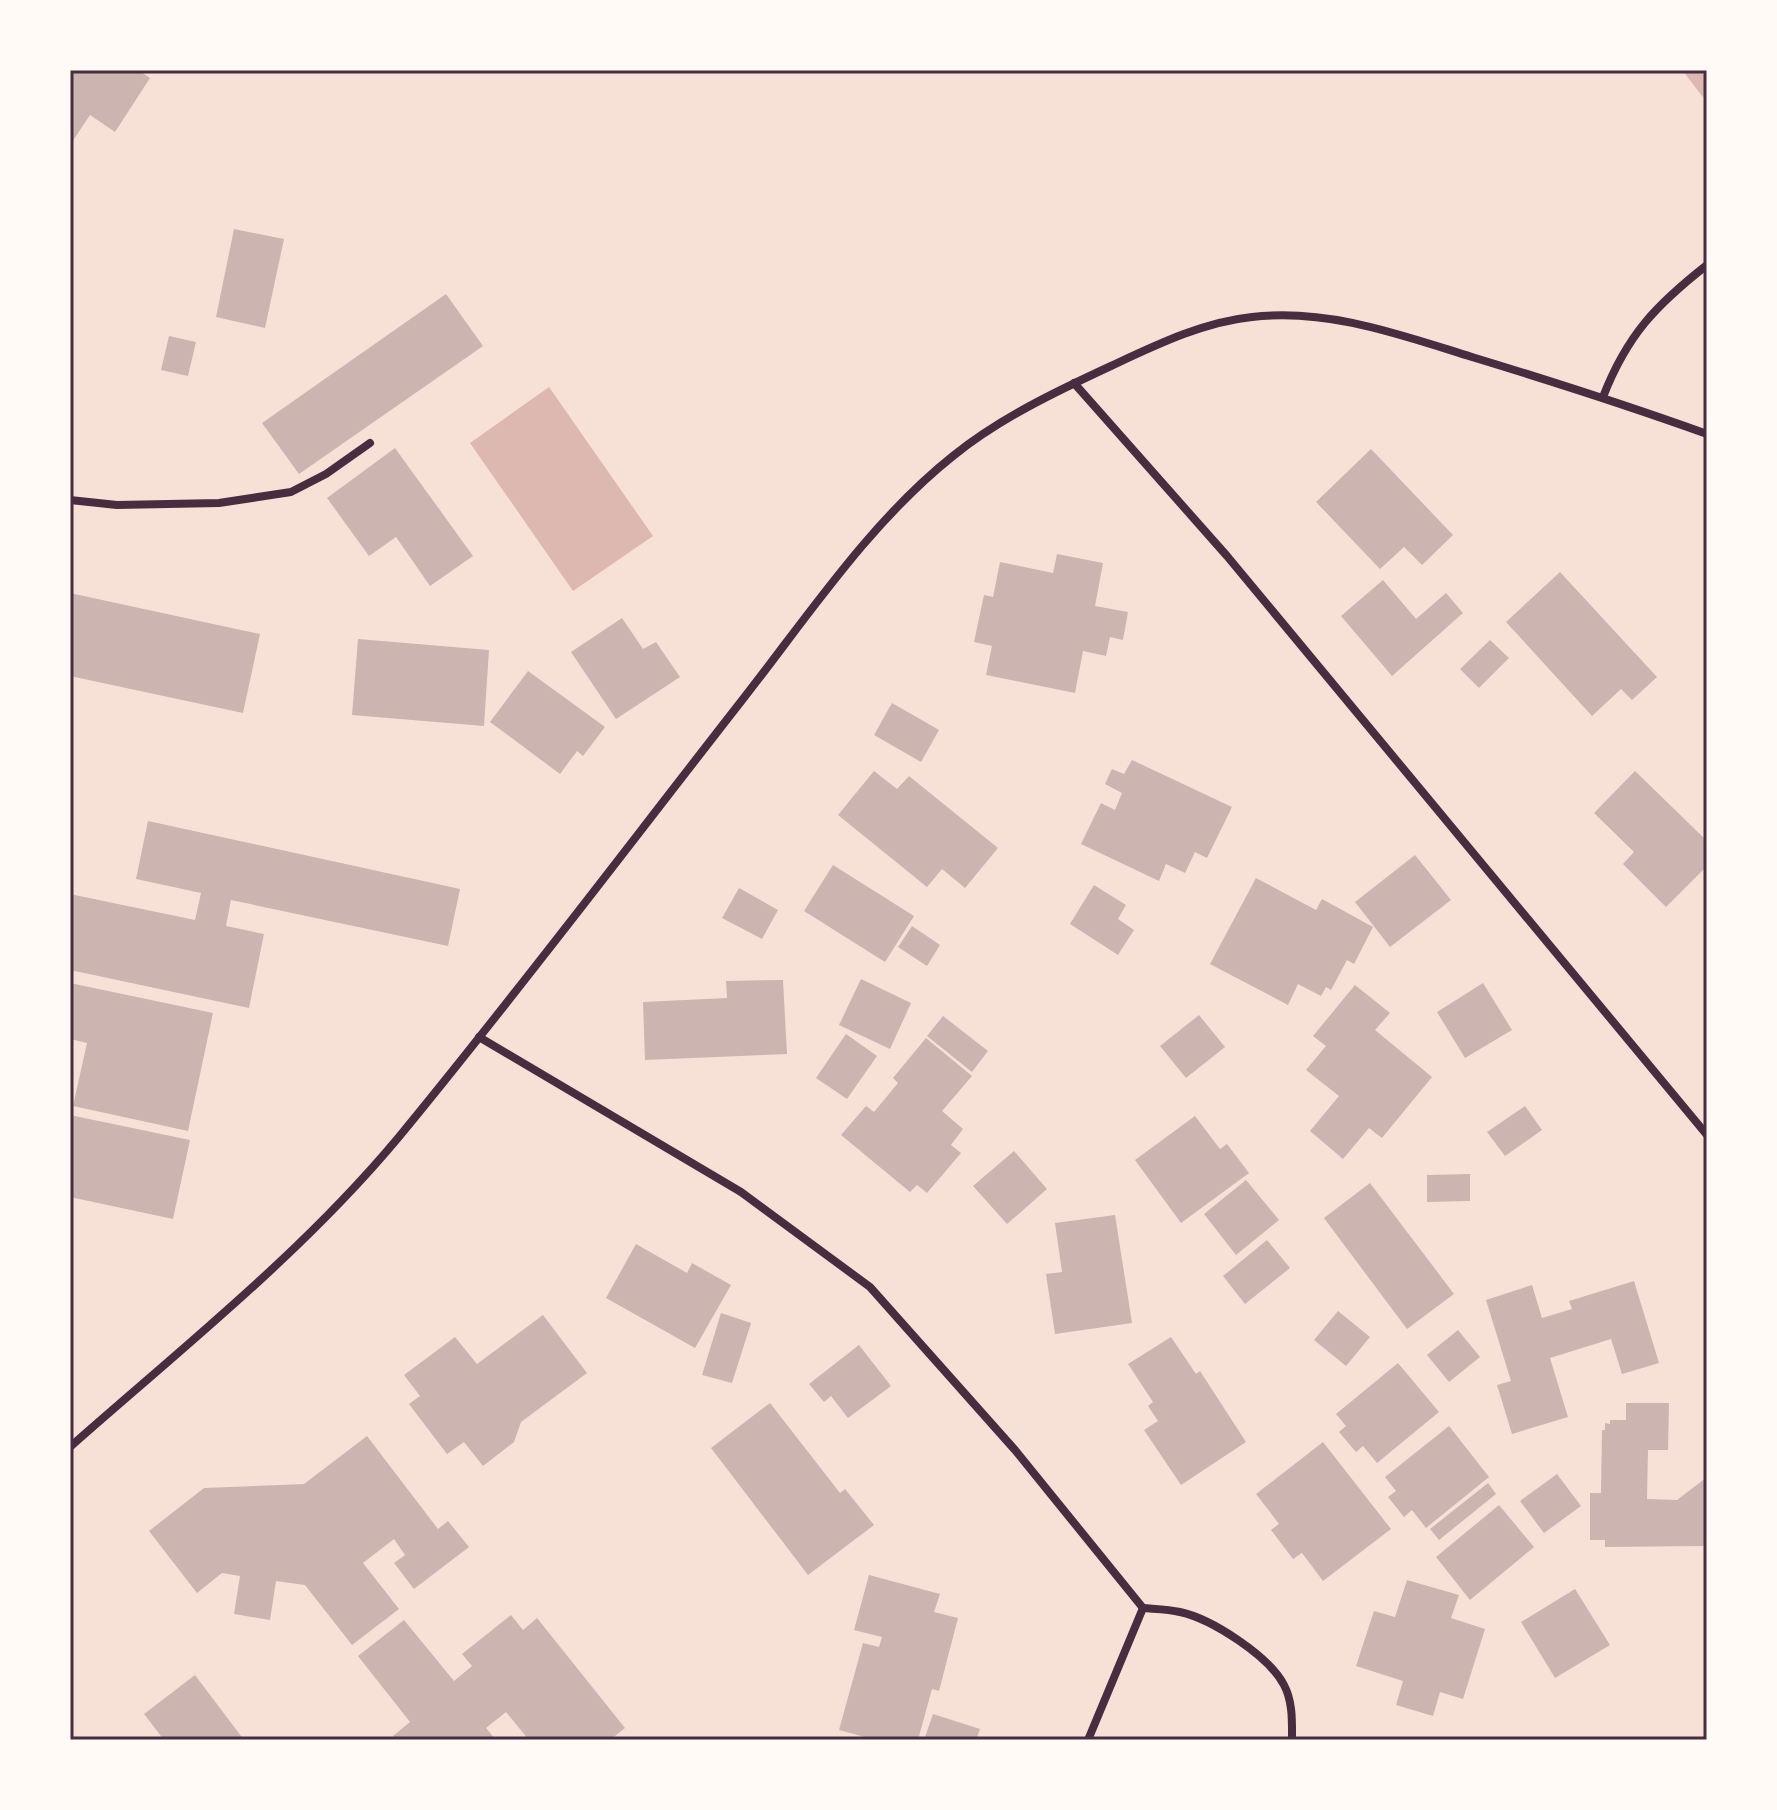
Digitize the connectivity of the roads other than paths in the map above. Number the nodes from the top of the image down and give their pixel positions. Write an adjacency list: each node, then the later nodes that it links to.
1 (1707, 265): 3 (street)
2 (1074, 383): 3 (street); 7 (street); 8 (street)
3 (1603, 397): 4 (street)
4 (1707, 434)
5 (370, 443): 6 (street)
6 (70, 500)
7 (479, 1037): 9 (street); 10 (street)
8 (1707, 1135)
9 (70, 1447)
10 (1143, 1608): 11 (street); 12 (street)
11 (1088, 1740)
12 (1292, 1740)

